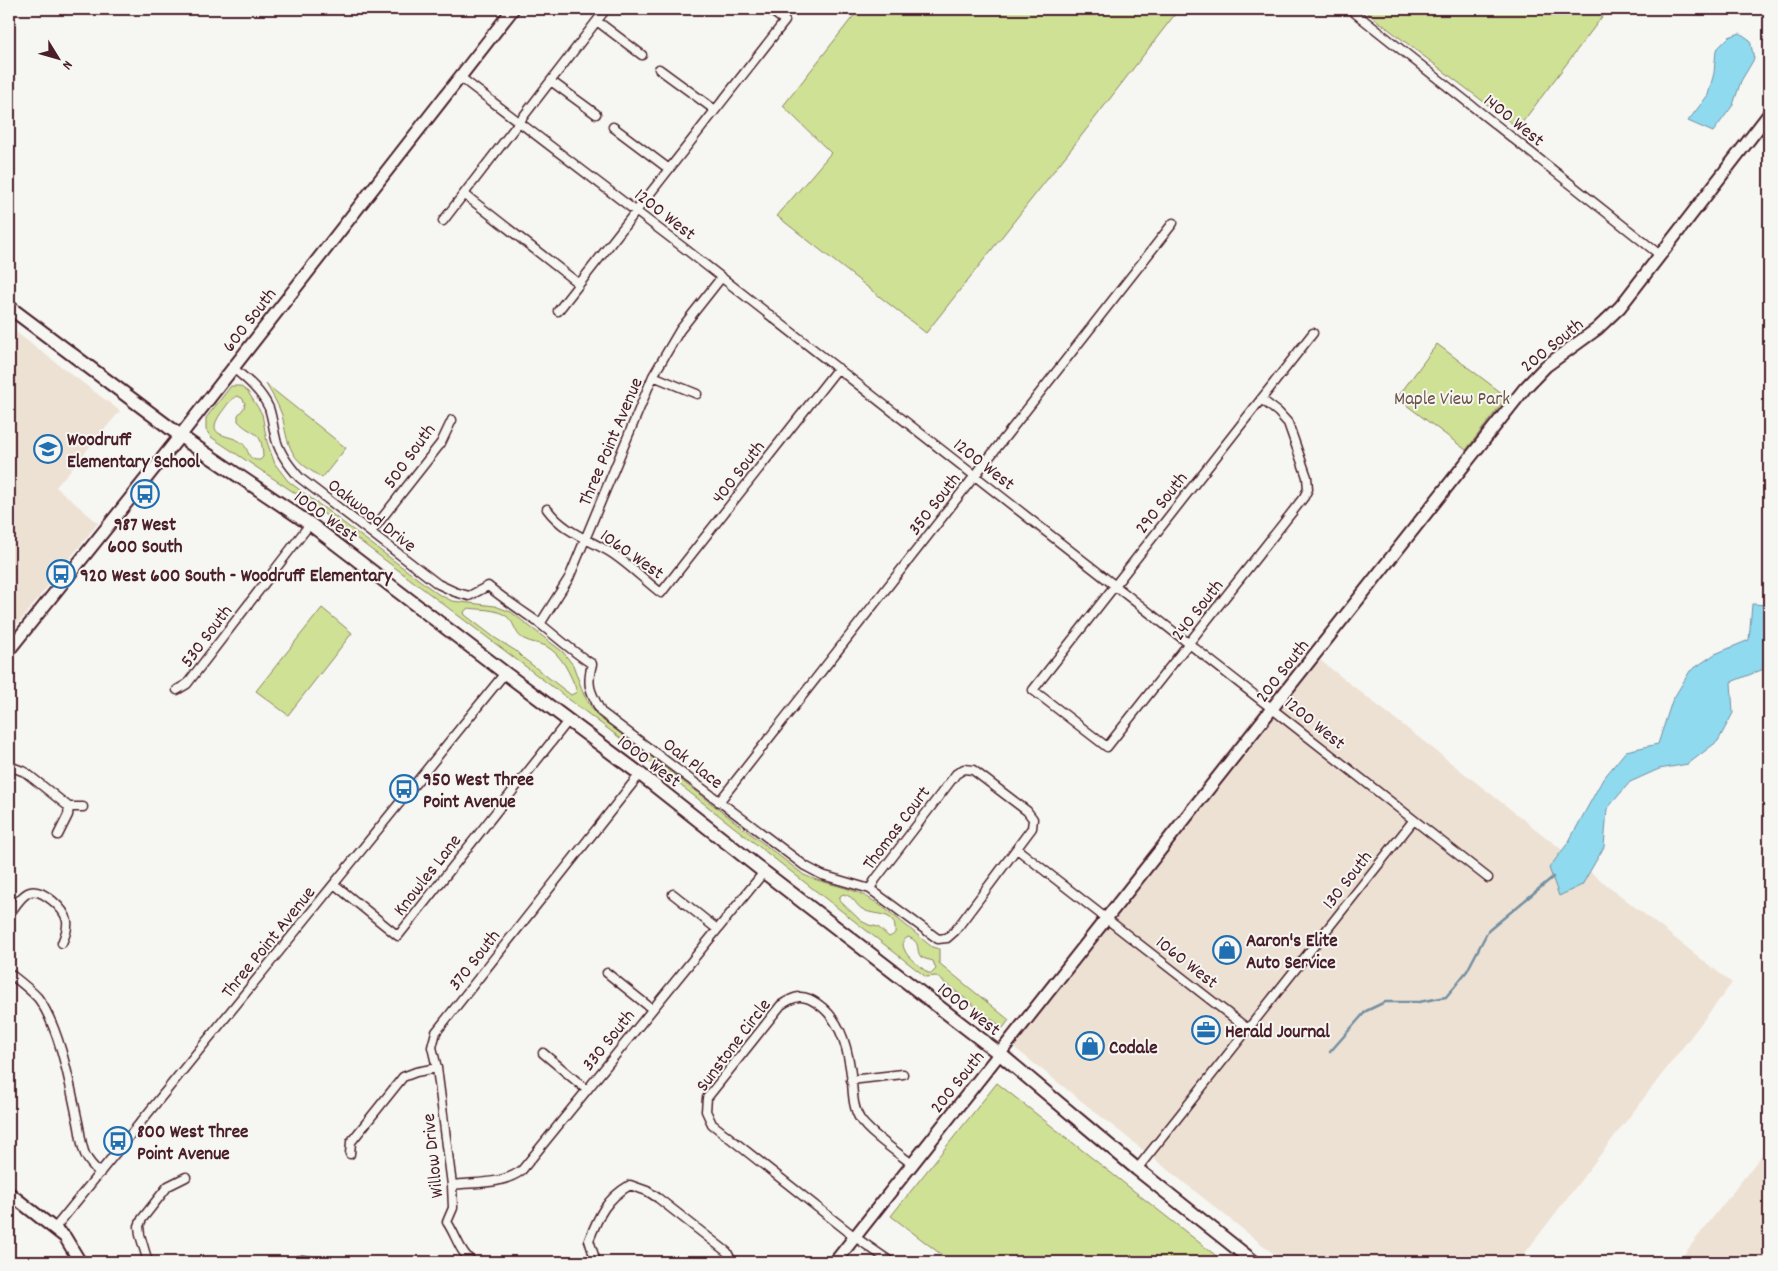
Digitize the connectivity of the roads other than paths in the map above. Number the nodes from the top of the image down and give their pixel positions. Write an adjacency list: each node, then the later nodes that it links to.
1 (513, 9): 8 (street, 600 South)
2 (606, 9): 5 (street)
3 (769, 9): 10 (street)
4 (1350, 9): 20 (street, 1400 West)
5 (597, 21): 6 (street); 9 (street)
6 (642, 55)
7 (660, 68): 10 (street)
8 (460, 77): 13 (street, 1200 West); 26 (street, 600 South)
9 (551, 81): 11 (street); 13 (street)
10 (715, 110): 15 (street)
11 (596, 114)
12 (1769, 114): 20 (street, 200 South)
13 (520, 121): 16 (street); 17 (street, 1200 West)
14 (613, 127): 15 (street)
15 (669, 169): 17 (street)
16 (464, 194): 18 (street); 22 (street)
17 (636, 211): 21 (street, 1200 West); 22 (street)
18 (443, 221)
19 (1173, 223): 33 (street, 350 South)
20 (1660, 255): 45 (street, 200 South)
21 (721, 278): 27 (street, 1200 West); 28 (street, Three Point Avenue)
22 (579, 284): 24 (street)
23 (9, 307): 32 (main road, 1000 West)
24 (558, 311)
25 (1313, 333): 30 (street, 290 South)
26 (232, 368): 32 (street, 600 South); 36 (street, Oakwood Drive)
27 (838, 368): 33 (street, 1200 West); 39 (street, 400 South)
28 (653, 376): 29 (street); 37 (street, Three Point Avenue)
29 (697, 394)
30 (1261, 399): 38 (street, 290 South); 41 (street, 240 South)
31 (452, 420): 36 (street, 500 South)
32 (180, 436): 35 (main road, 1000 West); 42 (street, 600 South)
33 (975, 476): 38 (street, 1200 West); 50 (street, 350 South)
34 (547, 509): 37 (street, 1060 West)
35 (310, 524): 43 (main road, 1000 West); 44 (street, 530 South)
36 (371, 532): 40 (street, Oakwood Drive)
37 (586, 540): 39 (street, 1060 West); 40 (street, Three Point Avenue)
38 (1116, 586): 41 (street, 1200 West); 47 (street, 290 South)
39 (661, 593)
40 (540, 624): 50 (street, Oak Place)
41 (1190, 643): 45 (street, 1200 West); 47 (street, 240 South)
42 (9, 650)
43 (505, 673): 46 (main road, 1000 West); 58 (street, Three Point Avenue)
44 (177, 690)
45 (1273, 708): 53 (street, 1200 West); 62 (street, 200 South)
46 (568, 721): 49 (main road, 1000 West); 58 (street, Knowles Lane)
47 (1107, 747)
48 (9, 766): 51 (street)
49 (640, 774): 56 (main road, 1000 West); 71 (street, 370 South)
50 (719, 802): 59 (street, Oak Place)
51 (69, 807): 52 (street); 54 (street)
52 (83, 807)
53 (1413, 820): 57 (street, 1200 West); 68 (street, 130 South)
54 (58, 835)
55 (1017, 850): 59 (street, Thomas Court); 59 (street, Thomas Court); 62 (street)
56 (764, 872): 63 (street, 330 South); 70 (main road, 1000 West)
57 (1488, 878)
58 (334, 884): 78 (street, Three Point Avenue)
59 (870, 889)
60 (673, 894): 63 (street)
61 (9, 915): 64 (street)
62 (1107, 918): 68 (street, 1060 West); 70 (street, 200 South)
63 (717, 929): 67 (street, 330 South)
64 (62, 943)
65 (9, 973): 78 (street)
66 (607, 973): 67 (street)
67 (652, 1010): 74 (street, 330 South)
68 (1248, 1029): 77 (street, 130 South)
69 (543, 1053): 74 (street)
70 (1000, 1054): 76 (street, 200 South); 77 (main road, 1000 West)
71 (437, 1068): 75 (street); 80 (street, Willow Drive)
72 (903, 1074): 73 (street)
73 (851, 1080): 76 (street, Sunstone Circle); 83 (street, Sunstone Circle)
74 (587, 1090): 80 (street, 330 South)
75 (350, 1154)
76 (912, 1164): 83 (street, 200 South)
77 (1137, 1169): 93 (main road, 1000 West)
78 (100, 1173): 82 (street, Three Point Avenue)
79 (186, 1177): 85 (street)
80 (452, 1185): 88 (street, Willow Drive)
81 (9, 1193): 82 (street)
82 (54, 1229): 84 (street)
83 (855, 1237): 91 (street, 200 South); 92 (street, Sunstone Circle)
84 (80, 1262)
85 (148, 1262)
86 (294, 1262): 87 (street)
87 (317, 1262)
88 (472, 1262)
89 (596, 1262): 90 (street)
90 (732, 1262)
91 (835, 1262)
92 (892, 1262)
93 (1254, 1262)

